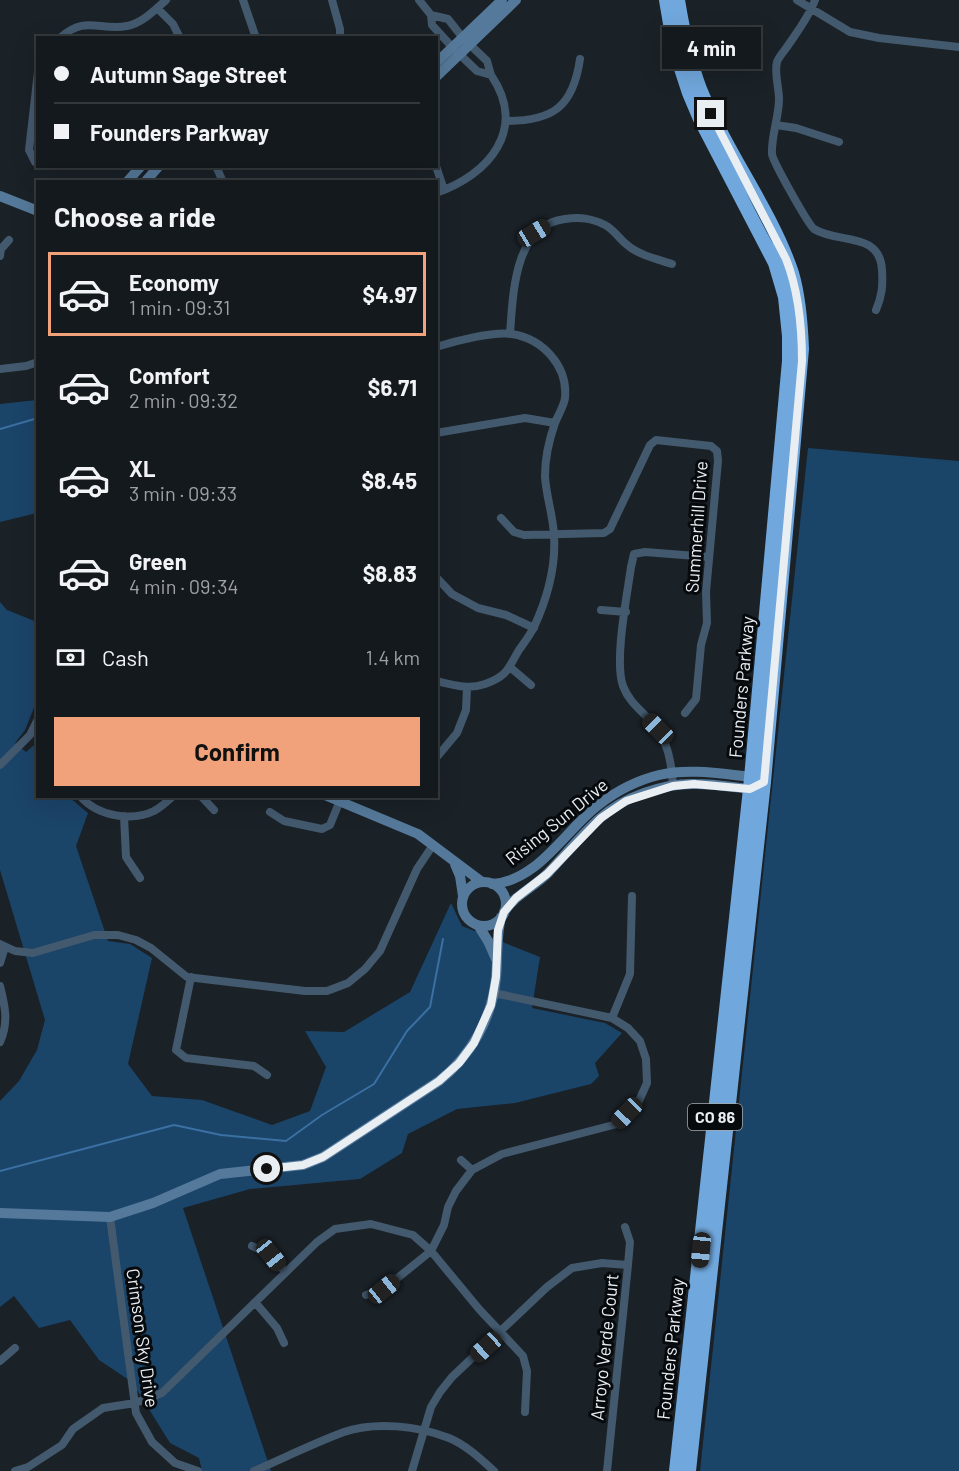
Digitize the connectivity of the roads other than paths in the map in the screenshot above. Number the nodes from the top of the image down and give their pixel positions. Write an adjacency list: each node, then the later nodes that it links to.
1 (166, 0): 11 (street)
2 (243, 0): 16 (street)
3 (332, 0): 17 (street)
4 (419, 0): 13 (street)
5 (502, 0): 18 (street)
6 (516, 0): 18 (street)
7 (666, 0): 66 (highway, Founders Parkway / CO 86)
8 (678, 0): 66 (highway, Founders Parkway / CO 86)
9 (797, 0): 12 (street)
10 (814, 0): 12 (street)
11 (157, 8): 14 (street); 15 (street)
12 (811, 10): 19 (street); 27 (street)
13 (430, 15): 18 (street); 20 (street)
14 (62, 36)
15 (179, 36)
16 (255, 36)
17 (340, 36)
18 (467, 41): 20 (street); 24 (street)
19 (959, 47)
20 (457, 51): 22 (street); 23 (street); 24 (street)
21 (580, 59): 26 (street)
22 (438, 62)
23 (438, 75)
24 (491, 75): 26 (street)
25 (36, 103): 29 (street)
26 (506, 120): 35 (street)
27 (776, 125): 28 (street); 41 (street)
28 (839, 142)
29 (35, 162)
30 (139, 168): 33 (street)
31 (157, 168): 34 (street)
32 (436, 168): 35 (street)
33 (129, 180)
34 (147, 180)
35 (440, 192)
36 (0, 196): 37 (street)
37 (36, 210)
38 (9, 240): 39 (street)
39 (0, 256)
40 (672, 264): 42 (street)
41 (876, 310)
42 (510, 334): 43 (street); 46 (street)
43 (438, 347)
44 (36, 363): 45 (street)
45 (0, 369)
46 (555, 423): 47 (street); 49 (street)
47 (438, 433)
48 (501, 518): 49 (street)
49 (554, 536): 50 (street, Summerhill Drive); 54 (street)
50 (709, 557): 53 (street); 59 (street, Summerhill Drive)
51 (438, 579): 54 (street)
52 (602, 610): 53 (street)
53 (626, 612): 65 (street)
54 (534, 628): 55 (street)
55 (511, 668): 57 (street); 58 (street)
56 (438, 681): 58 (street)
57 (531, 685)
58 (467, 688): 63 (street)
59 (685, 713)
60 (36, 723): 61 (street)
61 (30, 735): 62 (street); 64 (street)
62 (36, 739)
63 (438, 756)
64 (0, 765)
65 (672, 774): 66 (street, Rising Sun Drive); 67 (street); 78 (street, Rising Sun Drive)
66 (755, 783): 67 (street, Rising Sun Drive); 116 (highway, Founders Parkway / CO 86); 117 (highway, Founders Parkway / CO 86)
67 (673, 786): 81 (street, Rising Sun Drive)
68 (82, 798): 74 (street)
69 (171, 798): 74 (street)
70 (203, 798): 72 (street)
71 (340, 799): 73 (street); 75 (street)
72 (214, 810)
73 (270, 812)
74 (123, 816): 77 (street)
75 (433, 845): 76 (street); 86 (street)
76 (453, 861): 78 (street); 79 (street)
77 (140, 878)
78 (487, 883): 79 (street); 81 (street)
79 (463, 896): 82 (street)
80 (633, 896): 89 (street)
81 (503, 914): 82 (street); 84 (street)
82 (478, 925): 84 (street)
83 (2, 946): 85 (street); 86 (street)
84 (497, 962): 88 (street)
85 (0, 963)
86 (191, 977): 91 (street)
87 (0, 986): 90 (street)
88 (494, 993): 89 (street); 95 (street)
89 (612, 1018): 93 (street)
90 (0, 1042)
91 (267, 1075)
92 (461, 1160): 93 (street)
93 (472, 1170): 98 (street)
94 (0, 1213): 95 (street)
95 (111, 1217): 107 (street, Crimson Sky Drive)
96 (625, 1227): 99 (street, Arroyo Verde Court)
97 (252, 1246): 100 (street)
98 (431, 1251): 100 (street); 101 (street); 103 (street)
99 (628, 1265): 103 (street); 115 (street, Arroyo Verde Court)
100 (285, 1272): 102 (street)
101 (366, 1294)
102 (255, 1302): 104 (street); 107 (street)
103 (502, 1332): 108 (street); 109 (street)
104 (284, 1343)
105 (15, 1348): 106 (street)
106 (0, 1361)
107 (135, 1403): 110 (street); 111 (street, Crimson Sky Drive)
108 (525, 1412)
109 (424, 1431): 112 (street); 113 (street); 114 (street)
110 (15, 1471)
111 (197, 1471)
112 (254, 1471)
113 (412, 1471)
114 (494, 1471)
115 (607, 1471)
116 (676, 1471)
117 (689, 1471)

